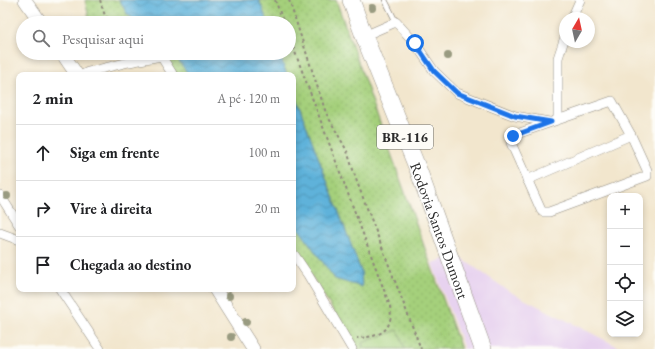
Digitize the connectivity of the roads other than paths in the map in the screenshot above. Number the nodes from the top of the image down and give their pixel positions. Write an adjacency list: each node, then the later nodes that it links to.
1 (25, 0): 6 (street)
2 (351, 0): 8 (highway, Rodovia Santos Dumont / BR-116)
3 (385, 0): 7 (lane)
4 (580, 0): 5 (street)
5 (575, 12)
6 (36, 16)
7 (396, 22): 8 (street); 16 (street)
8 (364, 36): 26 (highway, Rodovia Santos Dumont / BR-116)
9 (561, 48): 16 (street)
10 (67, 60): 13 (street)
11 (140, 60): 14 (street)
12 (164, 60): 15 (street)
13 (75, 72)
14 (88, 72)
15 (171, 72)
16 (554, 121): 17 (street); 18 (street)
17 (631, 135): 18 (street); 18 (street)
18 (527, 180)
19 (0, 195): 20 (street)
20 (16, 220)
21 (0, 233): 22 (street)
22 (16, 239)
23 (296, 258): 29 (street)
24 (62, 292): 27 (street)
25 (217, 292): 28 (street)
26 (485, 346)
27 (100, 349)
28 (253, 349)
29 (352, 349)

